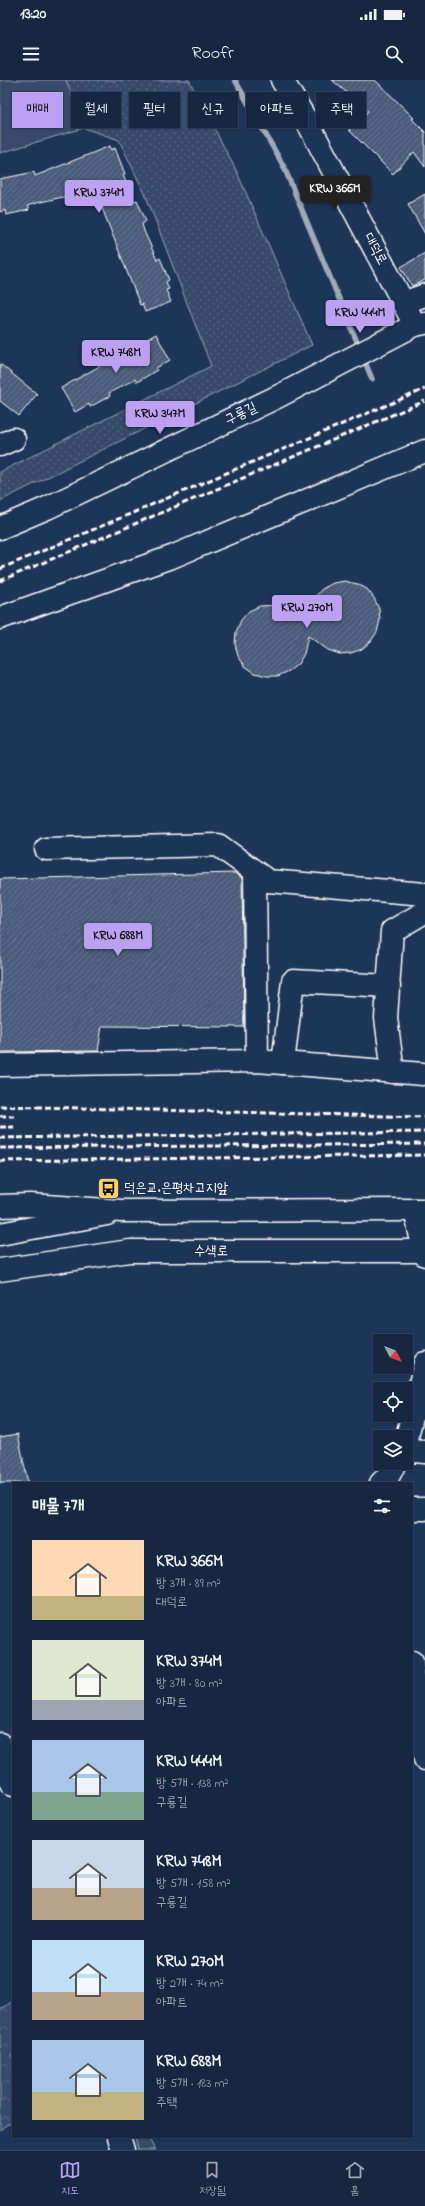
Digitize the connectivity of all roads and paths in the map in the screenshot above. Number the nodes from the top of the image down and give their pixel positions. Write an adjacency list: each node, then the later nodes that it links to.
1 (282, 80): 3 (main road, 대덕로)
2 (425, 295): 3 (main road)
3 (403, 303): 4 (main road, 대덕로)
4 (414, 327): 6 (main road, 구룡길)
5 (425, 451): 7 (main road)
6 (0, 528)
7 (0, 618)
8 (46, 849): 9 (main road)
9 (255, 872): 10 (main road); 13 (main road)
10 (425, 894)
11 (425, 912): 12 (main road)
12 (389, 986): 14 (main road); 16 (main road)
13 (258, 1061): 14 (main road); 15 (main road)
14 (283, 1063): 16 (main road)
15 (0, 1065)
16 (393, 1072): 17 (main road)
17 (423, 1074)
18 (0, 1206): 20 (main road)
19 (420, 1210): 20 (main road); 22 (main road)
20 (122, 1211): 21 (main road)
21 (0, 1234)
22 (425, 1252): 23 (main road, 수색로)
23 (0, 1270)
24 (425, 1363): 25 (main road)
25 (409, 1430)
26 (413, 1451): 27 (main road)
27 (425, 1452)
28 (413, 1509): 29 (main road)
29 (425, 1509)
30 (413, 1669): 32 (main road)
31 (0, 1744): 33 (main road)
32 (425, 1759)
33 (12, 1783)
34 (119, 2138): 35 (main road)
35 (123, 2150)

